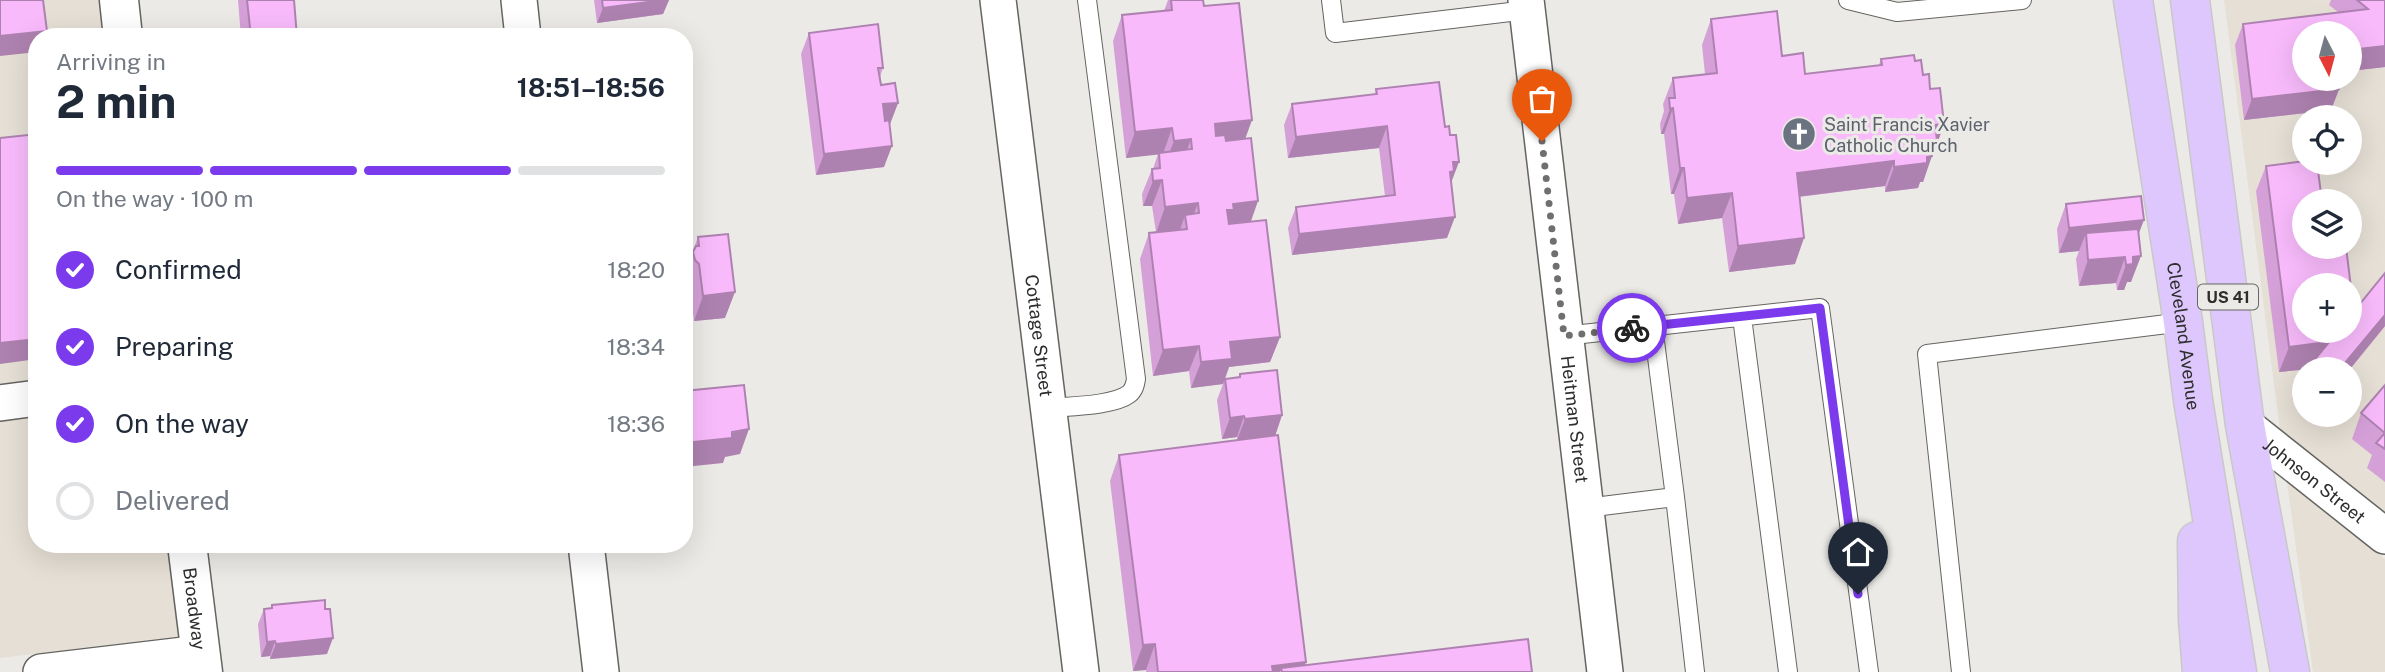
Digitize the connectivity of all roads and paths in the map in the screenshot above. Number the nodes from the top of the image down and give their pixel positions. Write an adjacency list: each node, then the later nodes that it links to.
1 (119, 0): 12 (street)
2 (519, 0): 13 (street)
3 (998, 0): 21 (street, Cottage Street)
4 (1087, 0): 21 (lane)
5 (1331, 0): 11 (lane)
6 (1848, 0): 10 (lane)
7 (2022, 0): 10 (lane)
8 (2133, 0): 15 (main road, Cleveland Avenue / US 41)
9 (2194, 2): 22 (main road, US 41)
10 (1948, 4)
11 (1526, 5): 17 (street, Heitman Street)
12 (123, 28)
13 (522, 28)
14 (1742, 317): 16 (lane); 34 (lane); 35 (lane)
15 (2183, 322): 19 (main road, Cleveland Avenue / US 41); 36 (lane)
16 (1653, 326): 17 (lane); 23 (lane)
17 (1564, 336): 24 (street, Heitman Street)
18 (28, 399): 20 (street)
19 (2193, 400): 37 (main road); 38 (main road, Cleveland Avenue / US 41)
20 (0, 403)
21 (1049, 408): 31 (street, Cottage Street)
22 (2245, 425): 25 (street, Johnson Street); 39 (main road, US 41)
23 (1675, 497): 24 (lane); 33 (lane)
24 (1586, 508): 32 (street, Heitman Street)
25 (2385, 536)
26 (188, 553): 28 (street, Broadway)
27 (587, 553): 30 (street)
28 (202, 662): 29 (street)
29 (41, 672)
30 (601, 672)
31 (1081, 672)
32 (1605, 672)
33 (1695, 672)
34 (1788, 672)
35 (1869, 672)
36 (1961, 672)
37 (2203, 672)
38 (2237, 672)
39 (2290, 672)

